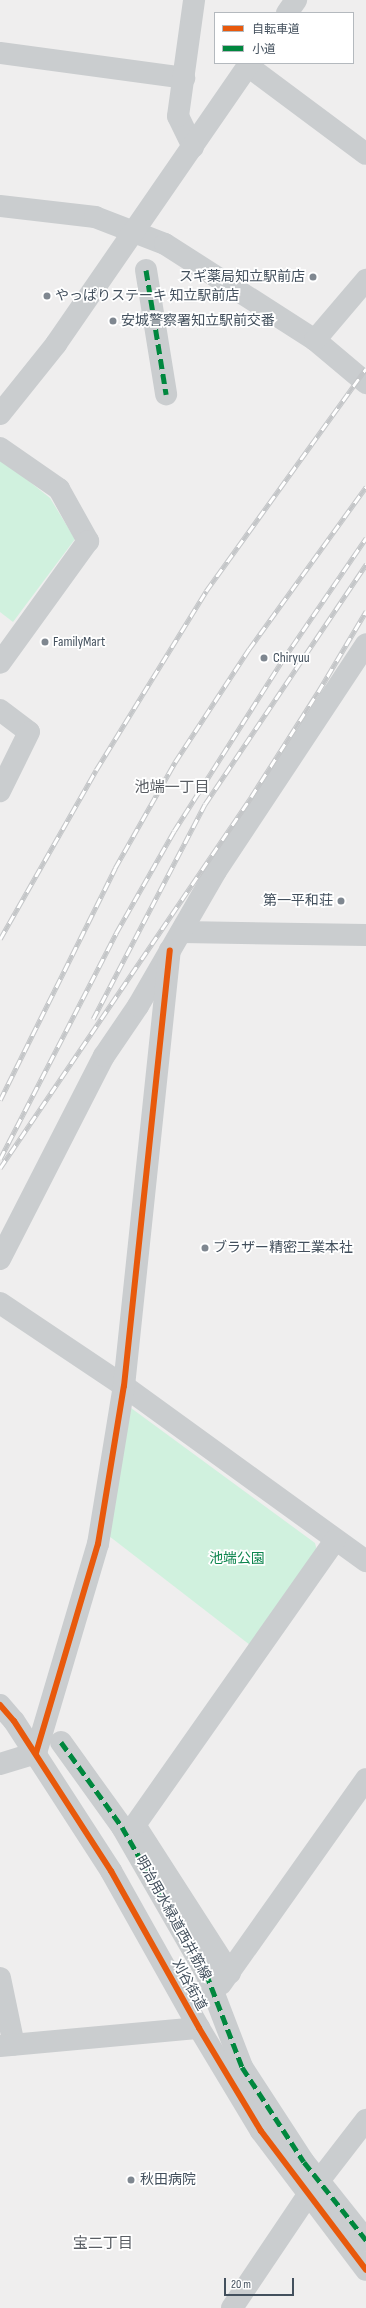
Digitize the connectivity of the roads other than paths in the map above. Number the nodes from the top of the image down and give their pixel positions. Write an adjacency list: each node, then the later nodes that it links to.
1 (194, 0): 6 (street)
2 (296, 0): 3 (street)
3 (288, 12)
4 (0, 53): 6 (street)
5 (249, 65): 7 (street); 8 (street)
6 (184, 78): 7 (street)
7 (193, 147): 10 (street)
8 (366, 154)
9 (0, 206): 10 (street)
10 (134, 230): 13 (street); 16 (street)
11 (146, 270): 15 (street)
12 (366, 280): 13 (street)
13 (315, 340): 14 (street)
14 (366, 383)
15 (166, 394)
16 (0, 414)
17 (0, 448): 19 (street)
18 (366, 644): 22 (street)
19 (0, 663)
20 (0, 710): 21 (street)
21 (0, 791)
22 (182, 932): 23 (street); 24 (street)
23 (366, 935)
24 (170, 950): 25 (street); 27 (street)
25 (0, 1259)
26 (0, 1303): 27 (street)
27 (124, 1386): 28 (street); 32 (street)
28 (335, 1540): 29 (street); 35 (street)
29 (366, 1561)
30 (0, 1705): 32 (street, 刈谷街道)
31 (60, 1742): 37 (street, 明治用水緑道西井筋線)
32 (36, 1753): 33 (street); 38 (street, 刈谷街道)
33 (0, 1764)
34 (366, 1780): 35 (street)
35 (230, 1972): 37 (street)
36 (0, 1978): 39 (street)
37 (214, 1995): 38 (street); 41 (street, 明治用水緑道西井筋線)
38 (199, 2028): 39 (street); 41 (street, 刈谷街道)
39 (7, 2045)
40 (366, 2120): 41 (street)
41 (314, 2189): 42 (street, 明治用水緑道西井筋線); 43 (street, 刈谷街道); 44 (street)
42 (366, 2240)
43 (366, 2270)
44 (232, 2308)

